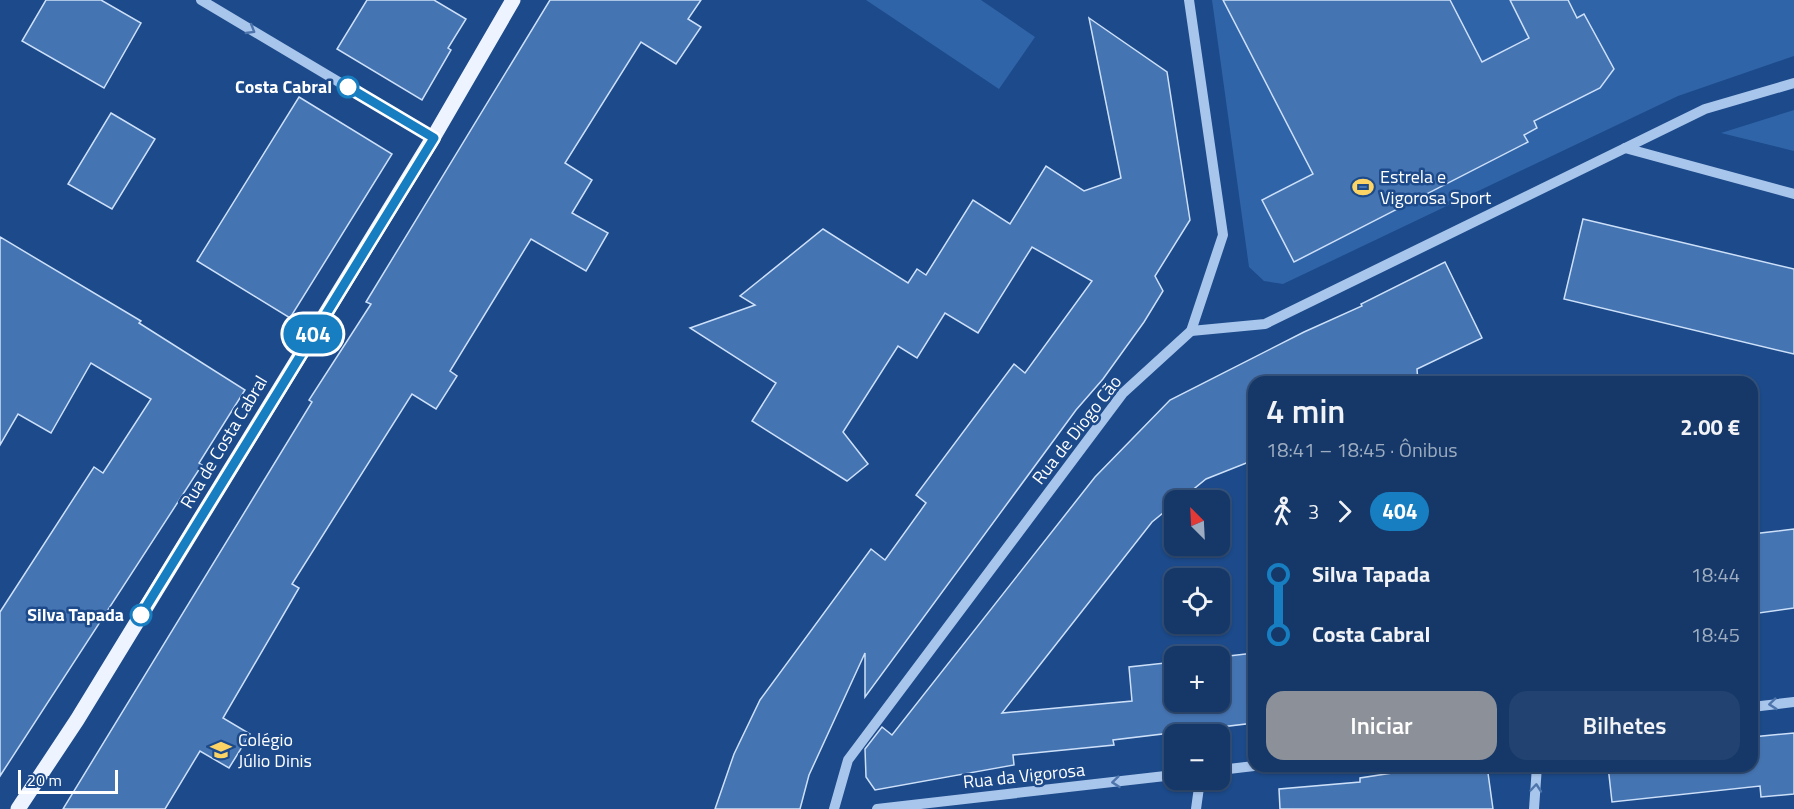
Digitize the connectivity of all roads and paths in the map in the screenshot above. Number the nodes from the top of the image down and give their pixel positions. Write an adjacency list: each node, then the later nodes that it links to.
1 (201, 0): 5 (street, one-way to 5)
2 (513, 0): 5 (main road, Rua de Costa Cabral)
3 (1189, 0): 8 (street, Rua de Diogo Cão)
4 (1794, 83): 6 (street)
5 (434, 138): 16 (main road, Rua de Costa Cabral)
6 (1624, 148): 7 (street); 8 (street)
7 (1794, 194)
8 (1191, 331): 17 (street, Rua de Diogo Cão)
9 (1794, 702): 10 (street, one-way to 10)
10 (1758, 706)
11 (1248, 767): 12 (street)
12 (1230, 769)
13 (1537, 772): 20 (street, one-way to 13)
14 (1164, 777): 18 (street, Rua da Vigorosa, one-way to 18)
15 (1199, 790): 19 (street)
16 (18, 809)
17 (834, 809)
18 (877, 809)
19 (1196, 809)
20 (1534, 809)

